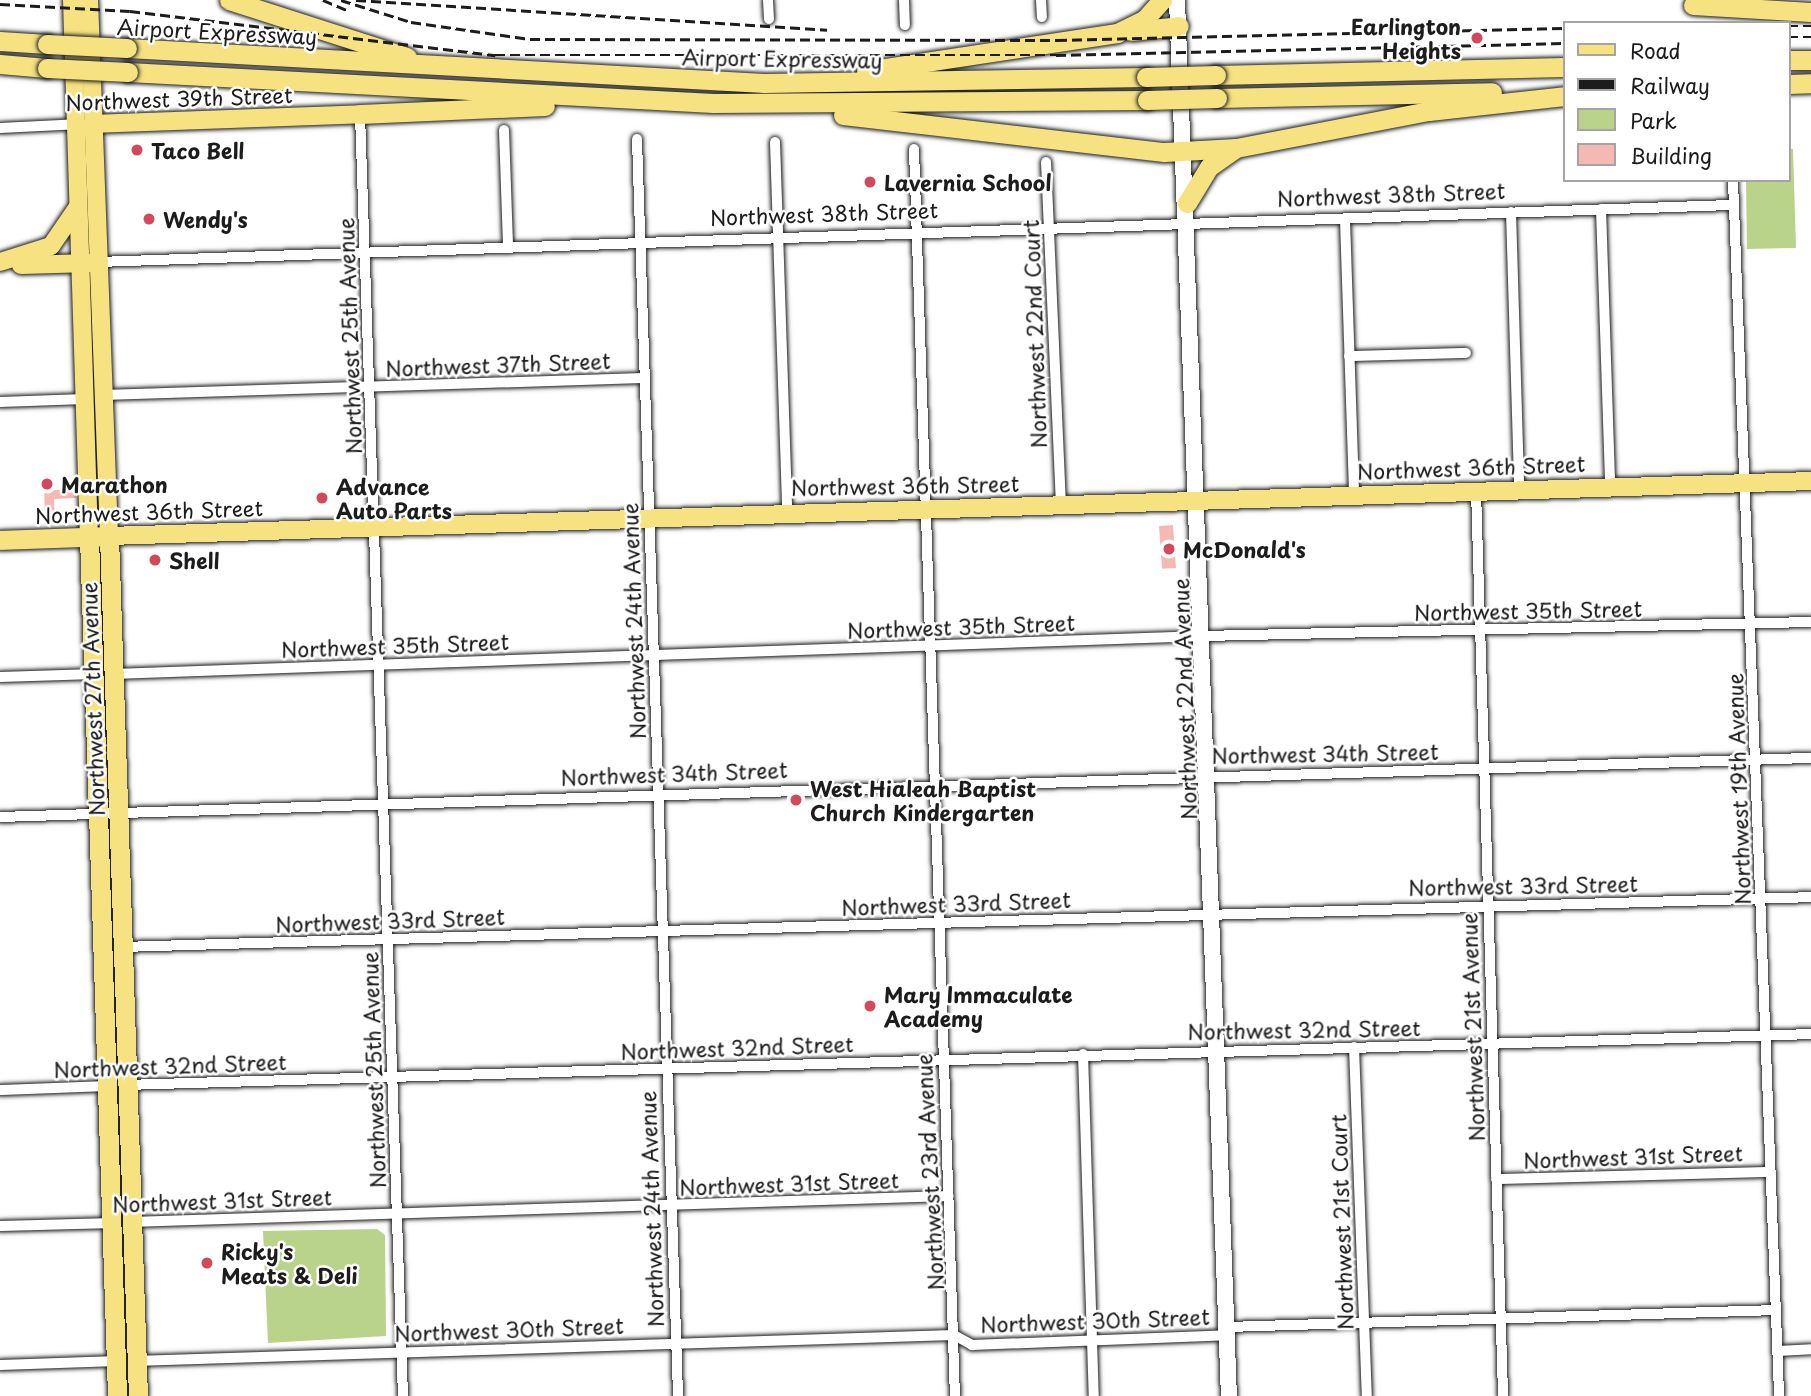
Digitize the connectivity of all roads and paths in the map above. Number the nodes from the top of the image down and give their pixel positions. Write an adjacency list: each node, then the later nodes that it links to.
1 (72, 0): 33 (main road, Northwest 27th Avenue)
2 (89, 0): 33 (main road, Northwest 27th Avenue)
3 (229, 0): 21 (highway)
4 (768, 0): 13 (street)
5 (904, 0): 14 (street)
6 (1041, 0): 12 (street)
7 (1162, 0): 16 (highway)
8 (1177, 0): 15 (main road, Northwest 22nd Avenue)
9 (1772, 0): 11 (highway)
10 (1693, 5): 11 (highway)
11 (1811, 12)
12 (1042, 17)
13 (769, 19)
14 (905, 25)
15 (1179, 26): 16 (highway); 40 (main road, Northwest 22nd Avenue)
16 (1117, 33): 25 (highway)
17 (0, 41): 21 (highway, Airport Expressway, bridge)
18 (1790, 60): 19 (highway)
19 (1811, 60)
20 (0, 64): 23 (highway)
21 (446, 66): 25 (highway, Airport Expressway)
22 (1562, 67): 25 (highway, Airport Expressway, bridge)
23 (47, 68): 24 (highway); 30 (highway, bridge)
24 (0, 71)
25 (764, 83)
26 (1811, 83): 27 (highway)
27 (1790, 84)
28 (1562, 90): 31 (highway, bridge)
29 (1562, 96): 38 (highway)
30 (615, 100): 31 (highway); 32 (highway)
31 (797, 105): 40 (highway)
32 (360, 114): 33 (main road, Northwest 39th Street); 55 (street, Northwest 25th Avenue)
33 (85, 124): 34 (street, Northwest 39th Street); 44 (main road, Northwest 27th Avenue); 56 (main road, Northwest 27th Avenue)
34 (0, 128)
35 (504, 130): 54 (street)
36 (637, 139): 53 (street, Northwest 24th Avenue)
37 (775, 142): 52 (street)
38 (1236, 148): 40 (highway); 43 (highway)
39 (914, 149): 51 (street, Northwest 23rd Avenue)
40 (1185, 150): 43 (main road, Northwest 22nd Avenue)
41 (1046, 162): 50 (street, Northwest 22nd Court)
42 (1733, 182): 45 (street, Northwest 19th Avenue)
43 (1186, 203): 49 (main road, Northwest 22nd Avenue)
44 (78, 205): 57 (main road, Northwest 27th Avenue); 58 (main road)
45 (1734, 205): 46 (street, Northwest 38th Street); 68 (street, Northwest 19th Avenue)
46 (1601, 209): 47 (street, Northwest 38th Street); 69 (street)
47 (1510, 212): 48 (street, Northwest 38th Street); 70 (street)
48 (1345, 220): 49 (street, Northwest 38th Street); 60 (street)
49 (1187, 223): 50 (street, Northwest 38th Street); 73 (main road, Northwest 22nd Avenue)
50 (1049, 228): 51 (street, Northwest 38th Street); 74 (street, Northwest 22nd Court)
51 (916, 232): 52 (street, Northwest 38th Street); 75 (street, Northwest 23rd Avenue)
52 (777, 237): 53 (street, Northwest 38th Street); 76 (street)
53 (638, 243): 54 (street, Northwest 38th Street); 62 (street, Northwest 24th Avenue)
54 (508, 247): 55 (street, Northwest 38th Street)
55 (365, 252): 56 (street, Northwest 38th Street); 63 (street, Northwest 25th Avenue)
56 (98, 262): 57 (main road, Northwest 38th Street); 64 (main road, Northwest 27th Avenue)
57 (80, 263): 58 (main road, Northwest 38th Street); 61 (main road, Northwest 27th Avenue)
58 (0, 264)
59 (1466, 353): 60 (street)
60 (1349, 356): 72 (street)
61 (83, 364): 64 (main road); 65 (main road, Northwest 27th Avenue)
62 (643, 378): 63 (street, Northwest 37th Street); 77 (street, Northwest 24th Avenue)
63 (370, 388): 64 (street, Northwest 37th Street); 78 (street, Northwest 25th Avenue)
64 (103, 395): 79 (main road, Northwest 27th Avenue)
65 (85, 399): 66 (street); 80 (main road, Northwest 27th Avenue)
66 (0, 402)
67 (1811, 481): 68 (main road, Northwest 36th Street)
68 (1745, 483): 69 (main road, Northwest 36th Street); 83 (street, Northwest 19th Avenue)
69 (1610, 486): 70 (main road, Northwest 36th Street)
70 (1519, 488): 71 (main road, Northwest 36th Street)
71 (1476, 489): 72 (main road, Northwest 36th Street); 84 (street, Northwest 21st Avenue)
72 (1354, 493): 73 (main road, Northwest 36th Street)
73 (1198, 499): 74 (main road, Northwest 36th Street); 85 (main road, Northwest 22nd Avenue)
74 (1062, 504): 75 (main road, Northwest 36th Street)
75 (923, 506): 76 (main road, Northwest 36th Street); 86 (street, Northwest 23rd Avenue)
76 (787, 511): 77 (main road, Northwest 36th Street)
77 (648, 516): 78 (main road, Northwest 36th Street); 87 (street, Northwest 24th Avenue)
78 (374, 525): 79 (main road, Northwest 36th Street); 88 (street, Northwest 25th Avenue)
79 (109, 536): 80 (highway, Northwest 36th Street); 90 (highway, Northwest 27th Avenue)
80 (89, 537): 81 (highway, Northwest 36th Street); 90 (highway, Northwest 27th Avenue)
81 (0, 540)
82 (1811, 622): 83 (street, Northwest 35th Street)
83 (1752, 624): 84 (street, Northwest 35th Street); 92 (street, Northwest 19th Avenue)
84 (1479, 631): 85 (street, Northwest 35th Street); 93 (street, Northwest 21st Avenue)
85 (1203, 636): 86 (street, Northwest 35th Street); 94 (main road, Northwest 22nd Avenue)
86 (929, 646): 87 (street, Northwest 35th Street); 95 (street, Northwest 23rd Avenue)
87 (654, 657): 88 (street, Northwest 35th Street); 96 (street, Northwest 24th Avenue)
88 (378, 665): 90 (street, Northwest 35th Street); 97 (street, Northwest 25th Avenue)
89 (0, 677): 90 (street, Northwest 35th Street)
90 (107, 679): 98 (highway, Northwest 27th Avenue)
91 (1811, 758): 92 (street, Northwest 34th Street)
92 (1757, 759): 93 (street, Northwest 34th Street); 101 (street, Northwest 19th Avenue)
93 (1483, 769): 94 (street, Northwest 34th Street); 102 (street, Northwest 21st Avenue)
94 (1208, 774): 95 (street, Northwest 34th Street); 103 (main road, Northwest 22nd Avenue)
95 (933, 785): 96 (street, Northwest 34th Street); 104 (street, Northwest 23rd Avenue)
96 (659, 793): 97 (street, Northwest 34th Street); 105 (street, Northwest 24th Avenue)
97 (382, 802): 98 (street, Northwest 34th Street); 106 (street, Northwest 25th Avenue)
98 (108, 812): 99 (street, Northwest 34th Street); 107 (highway, Northwest 27th Avenue)
99 (0, 817)
100 (1811, 897): 101 (street, Northwest 33rd Street)
101 (1761, 899): 102 (street, Northwest 33rd Street); 109 (street, Northwest 19th Avenue)
102 (1487, 905): 103 (street, Northwest 33rd Street); 110 (street, Northwest 21st Avenue)
103 (1213, 912): 104 (street, Northwest 33rd Street); 112 (main road, Northwest 22nd Avenue)
104 (938, 924): 105 (street, Northwest 33rd Street); 114 (street, Northwest 23rd Avenue)
105 (662, 931): 106 (street, Northwest 33rd Street); 115 (street, Northwest 24th Avenue)
106 (387, 940): 107 (street, Northwest 33rd Street); 116 (street, Northwest 25th Avenue)
107 (112, 947): 117 (highway, Northwest 27th Avenue); 118 (highway, Northwest 27th Avenue)
108 (1811, 1034): 109 (street, Northwest 32nd Street)
109 (1766, 1035): 110 (street, Northwest 32nd Street); 120 (street, Northwest 19th Avenue)
110 (1492, 1044): 111 (street, Northwest 32nd Street); 121 (street, Northwest 21st Avenue)
111 (1354, 1047): 112 (street, Northwest 32nd Street); 130 (street, Northwest 21st Court)
112 (1217, 1049): 113 (street, Northwest 32nd Street); 131 (main road, Northwest 22nd Avenue)
113 (1083, 1054): 114 (street, Northwest 32nd Street); 133 (street)
114 (943, 1060): 115 (street, Northwest 32nd Street); 122 (street, Northwest 23rd Avenue)
115 (664, 1069): 116 (street, Northwest 32nd Street); 123 (street, Northwest 24th Avenue)
116 (392, 1077): 117 (street, Northwest 32nd Street); 124 (street, Northwest 25th Avenue)
117 (128, 1085): 118 (street, Northwest 32nd Street); 125 (highway, Northwest 27th Avenue)
118 (107, 1086): 119 (street, Northwest 32nd Street); 126 (highway, Northwest 27th Avenue)
119 (0, 1090)
120 (1770, 1171): 121 (street, Northwest 31st Street); 128 (street, Northwest 19th Avenue)
121 (1496, 1179): 129 (street, Northwest 21st Avenue)
122 (949, 1196): 123 (street, Northwest 31st Street); 132 (street, Northwest 23rd Avenue)
123 (671, 1206): 124 (street, Northwest 31st Street); 134 (street, Northwest 24th Avenue)
124 (397, 1214): 125 (street, Northwest 31st Street); 137 (street, Northwest 25th Avenue)
125 (132, 1222): 126 (street, Northwest 31st Street); 139 (highway, Northwest 27th Avenue)
126 (111, 1223): 127 (street, Northwest 31st Street); 138 (highway, Northwest 27th Avenue)
127 (0, 1226)
128 (1776, 1310): 129 (street, Northwest 30th Street); 136 (street, Northwest 19th Avenue)
129 (1500, 1318): 130 (street, Northwest 30th Street); 149 (street, Northwest 21st Avenue)
130 (1364, 1321): 131 (street, Northwest 30th Street); 148 (street, Northwest 21st Court)
131 (1227, 1331): 133 (street, Northwest 30th Street); 147 (main road, Northwest 22nd Avenue)
132 (954, 1335): 133 (street, Northwest 30th Street); 134 (street, Northwest 30th Street); 145 (street, Northwest 23rd Avenue)
133 (1092, 1342): 146 (street)
134 (676, 1344): 137 (street, Northwest 30th Street); 144 (street, Northwest 24th Avenue)
135 (1811, 1349): 136 (street)
136 (1777, 1351): 150 (street, Northwest 19th Avenue)
137 (401, 1352): 139 (street, Northwest 30th Street); 143 (street, Northwest 25th Avenue)
138 (116, 1361): 139 (street, Northwest 30th Street); 140 (street, Northwest 30th Street); 141 (highway, Northwest 27th Avenue)
139 (137, 1361): 142 (highway, Northwest 27th Avenue)
140 (0, 1365)
141 (117, 1396)
142 (138, 1396)
143 (403, 1396)
144 (678, 1396)
145 (955, 1396)
146 (1094, 1396)
147 (1229, 1396)
148 (1367, 1396)
149 (1503, 1396)
150 (1779, 1396)

